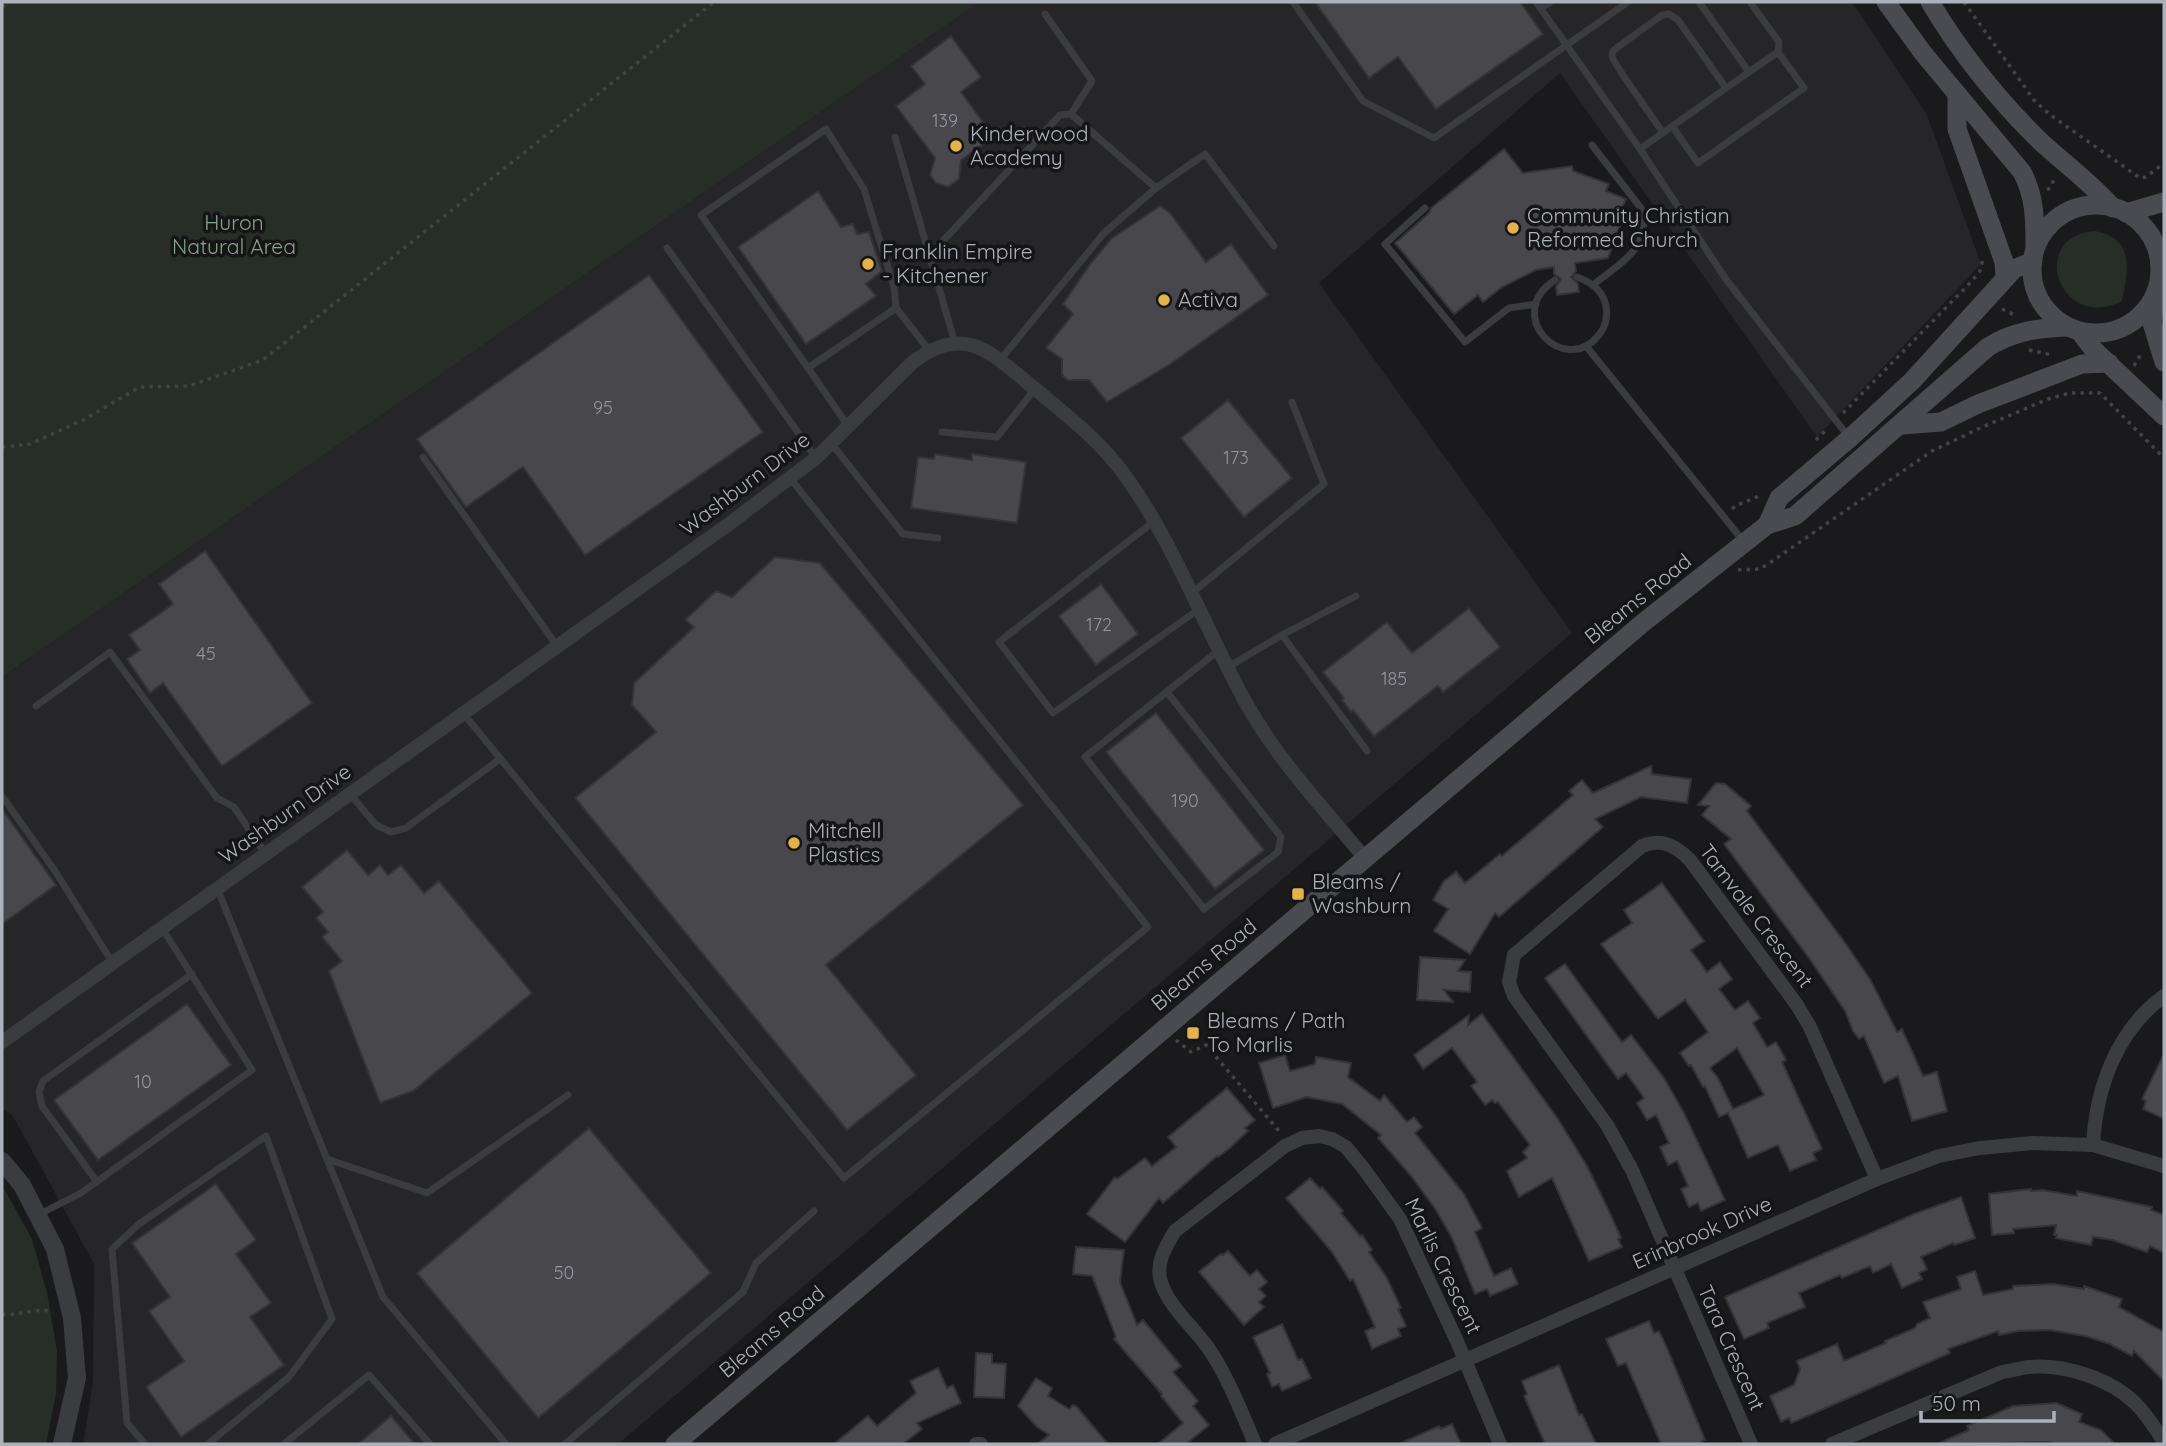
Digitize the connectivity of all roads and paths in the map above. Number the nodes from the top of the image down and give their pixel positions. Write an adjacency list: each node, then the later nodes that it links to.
1 (9, 2): 12 (path)
2 (714, 2): 67 (path)
3 (1293, 2): 14 (lane)
4 (1550, 2): 11 (lane)
5 (1628, 2): 14 (lane)
6 (1699, 2): 16 (lane)
7 (1750, 2): 15 (lane)
8 (1886, 2): 18 (main road)
9 (1930, 2): 31 (main road)
10 (1964, 2): 25 (path)
11 (1539, 5): 14 (lane)
12 (2, 7)
13 (1045, 14): 19 (lane)
14 (1567, 45): 24 (lane)
15 (1778, 51): 16 (lane); 20 (lane)
16 (1749, 72): 17 (lane)
17 (1726, 88): 20 (lane); 21 (lane)
18 (1957, 94): 36 (main road); 38 (main road)
19 (1071, 114): 27 (lane); 35 (lane)
20 (1672, 126): 21 (lane)
21 (1663, 132): 24 (lane)
22 (895, 137): 35 (lane)
23 (1592, 145): 41 (lane)
24 (1640, 149): 65 (lane)
25 (2164, 163)
26 (2058, 172): 28 (path)
27 (1156, 188): 32 (lane); 53 (lane)
28 (2043, 192)
29 (2164, 202): 31 (main road)
30 (1424, 208): 42 (lane)
31 (2120, 210): 36 (main road); 40 (main road)
32 (1274, 246)
33 (667, 248): 69 (lane)
34 (1983, 250): 60 (path)
35 (930, 255): 47 (lane)
36 (2034, 255): 38 (main road, Bleams Road); 46 (main road)
37 (1577, 278): 41 (lane)
38 (2005, 279): 65 (main road, Bleams Road)
39 (1555, 280): 42 (lane)
40 (2159, 284): 46 (main road); 54 (main road)
41 (1593, 285): 49 (lane)
42 (1535, 304): 49 (lane)
43 (1998, 306): 45 (path)
44 (896, 308): 50 (lane); 56 (lane); 56 (lane)
45 (2019, 321)
46 (2074, 329): 55 (main road); 62 (main road, Bleams Road)
47 (956, 343): 50 (street, Washburn Drive); 53 (street)
48 (2024, 343): 52 (path)
49 (1586, 346): 75 (lane)
50 (929, 350): 63 (street, Washburn Drive)
51 (2142, 352): 57 (path)
52 (2054, 356)
53 (1000, 360): 58 (street)
54 (2164, 362)
55 (2109, 363): 61 (main road); 62 (main road)
56 (808, 368): 63 (lane)
57 (2133, 368)
58 (1035, 389): 64 (lane); 72 (street)
59 (1292, 402): 77 (lane)
60 (1848, 408)
61 (2164, 416)
62 (1902, 425): 73 (main road, Bleams Road)
63 (848, 426): 66 (street, Washburn Drive)
64 (942, 432)
65 (1850, 438): 73 (main road, Bleams Road)
66 (831, 443): 69 (street, Washburn Drive); 74 (lane)
67 (2, 447)
68 (423, 457): 81 (lane)
69 (816, 458): 71 (street, Washburn Drive)
70 (2164, 458): 76 (path)
71 (790, 478): 81 (street, Washburn Drive); 88 (lane)
72 (1153, 522): 77 (street); 79 (lane)
73 (1767, 525): 75 (main road, Bleams Road)
74 (938, 538)
75 (1744, 542): 76 (main road, Bleams Road)
76 (1713, 567): 92 (main road, Bleams Road)
77 (1192, 593): 79 (street)
78 (1356, 596): 80 (lane)
79 (1199, 608): 82 (street)
80 (1282, 635): 83 (lane); 87 (lane)
81 (557, 646): 86 (street, Washburn Drive)
82 (1220, 650): 83 (street); 84 (lane)
83 (1228, 667): 92 (street)
84 (1167, 692): 84 (lane)
85 (36, 706): 91 (lane)
86 (463, 713): 88 (lane); 89 (street, Washburn Drive)
87 (1367, 751)
88 (500, 759): 89 (lane)
89 (349, 793): 91 (street, Washburn Drive)
90 (2, 796): 95 (lane)
91 (265, 853): 93 (street, Washburn Drive)
92 (1365, 858): 98 (main road, Bleams Road)
93 (217, 888): 94 (street, Washburn Drive); 103 (lane)
94 (162, 927): 95 (street, Washburn Drive); 96 (lane)
95 (112, 962): 99 (street, Washburn Drive)
96 (191, 974): 107 (lane); 107 (lane)
97 (2164, 996): 102 (street)
98 (1163, 1029): 101 (path); 122 (main road, Bleams Road)
99 (2, 1042)
100 (568, 1095): 103 (lane)
101 (1279, 1131)
102 (2093, 1145): 105 (street, Erinbrook Drive); 106 (street, Erinbrook Drive)
103 (327, 1159): 120 (lane)
104 (2, 1161): 109 (street)
105 (2164, 1166)
106 (1877, 1179): 110 (street, Erinbrook Drive); 110 (street, Tamvale Crescent)
107 (97, 1182): 109 (lane)
108 (814, 1211): 121 (lane)
109 (37, 1215): 112 (street)
110 (1674, 1268): 113 (street, Erinbrook Drive); 126 (street, Tara Crescent)
111 (2, 1314): 112 (path)
112 (72, 1318): 115 (street)
113 (1466, 1361): 123 (street, Marlis Crescent); 124 (street, Erinbrook Drive); 125 (street, Marlis Crescent)
114 (2164, 1442): 127 (street)
115 (62, 1444)
116 (145, 1444): 117 (lane)
117 (208, 1444)
118 (284, 1444): 119 (lane)
119 (430, 1444)
120 (506, 1444)
121 (565, 1444)
122 (675, 1444)
123 (1255, 1444)
124 (1275, 1444)
125 (1500, 1444)
126 (1751, 1444)
127 (1832, 1444)

